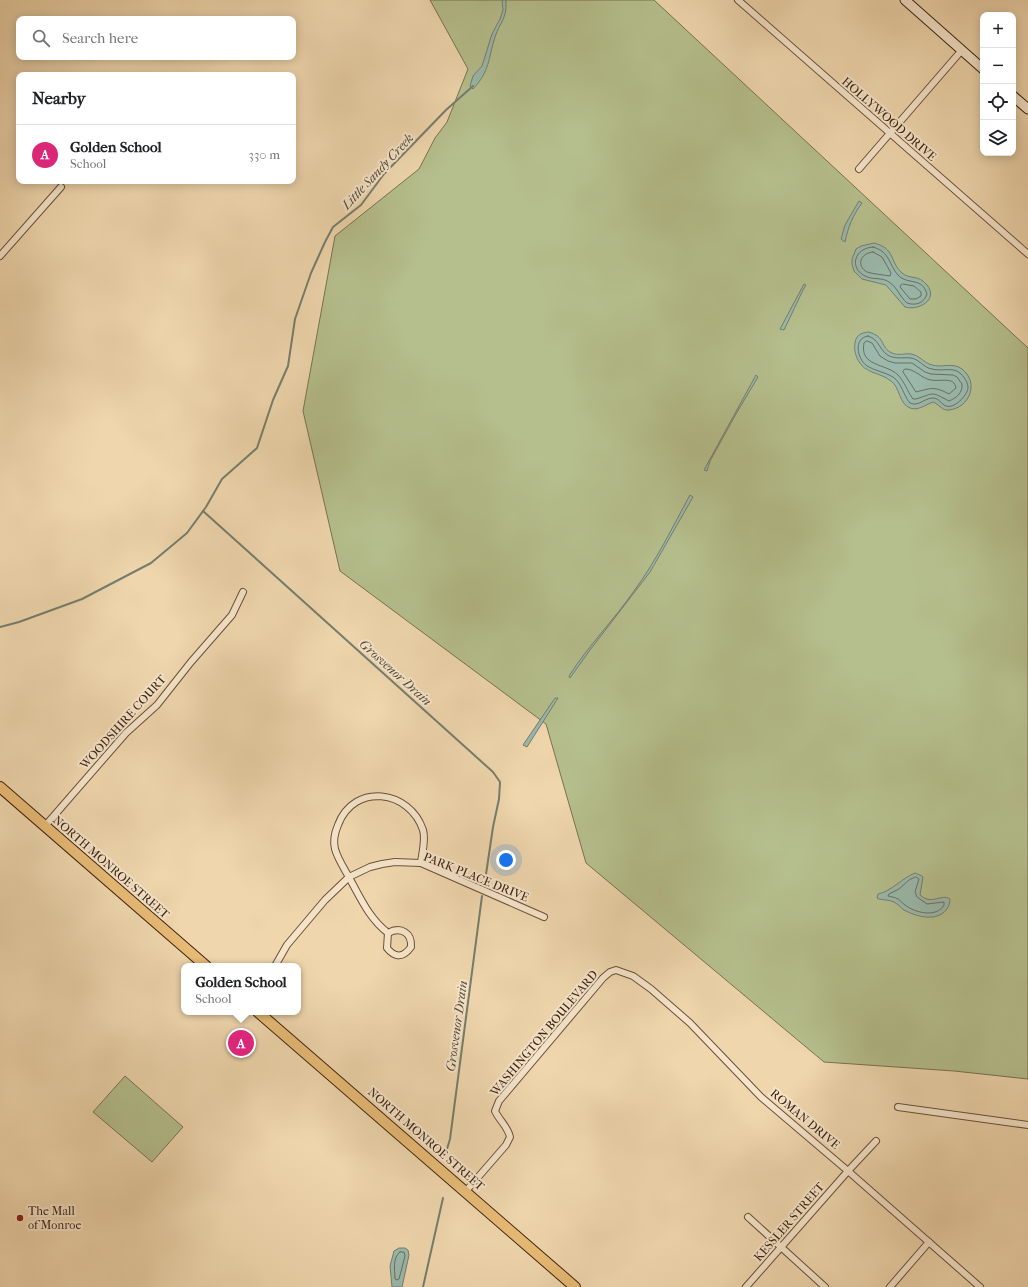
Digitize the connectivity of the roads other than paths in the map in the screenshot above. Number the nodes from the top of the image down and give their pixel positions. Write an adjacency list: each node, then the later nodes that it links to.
1 (738, 0): 7 (street, HOLLYWOOD DRIVE)
2 (905, 0): 3 (street)
3 (962, 50): 4 (street); 7 (street)
4 (980, 66)
5 (1016, 99): 6 (street)
6 (1028, 109)
7 (889, 134): 8 (street); 11 (street, HOLLYWOOD DRIVE)
8 (859, 169)
9 (61, 187): 10 (street)
10 (0, 256)
11 (1027, 256)
12 (243, 592): 14 (street, WOODSHIRE COURT)
13 (0, 787): 14 (main road, NORTH MONROE STREET)
14 (45, 826): 19 (main road, NORTH MONROE STREET)
15 (421, 863): 16 (street, PARK PLACE DRIVE); 16 (street); 17 (street, PARK PLACE DRIVE)
16 (349, 877): 18 (street); 20 (street, PARK PLACE DRIVE)
17 (544, 917)
18 (388, 933): 18 (street)
19 (203, 963)
20 (277, 963)
21 (616, 970): 26 (street, ROMAN DRIVE); 27 (street, WASHINGTON BOULEVARD)
22 (261, 1015): 27 (main road, NORTH MONROE STREET)
23 (898, 1107): 24 (street)
24 (1028, 1125)
25 (876, 1141): 26 (street, KESSLER STREET)
26 (848, 1171): 29 (street, ROMAN DRIVE); 30 (street, KESSLER STREET)
27 (466, 1191): 31 (main road, NORTH MONROE STREET)
28 (748, 1217): 30 (street)
29 (929, 1242): 34 (street); 35 (street, ROMAN DRIVE)
30 (780, 1248): 32 (street, KESSLER STREET); 33 (street)
31 (575, 1287)
32 (746, 1287)
33 (825, 1287)
34 (890, 1287)
35 (980, 1287)

